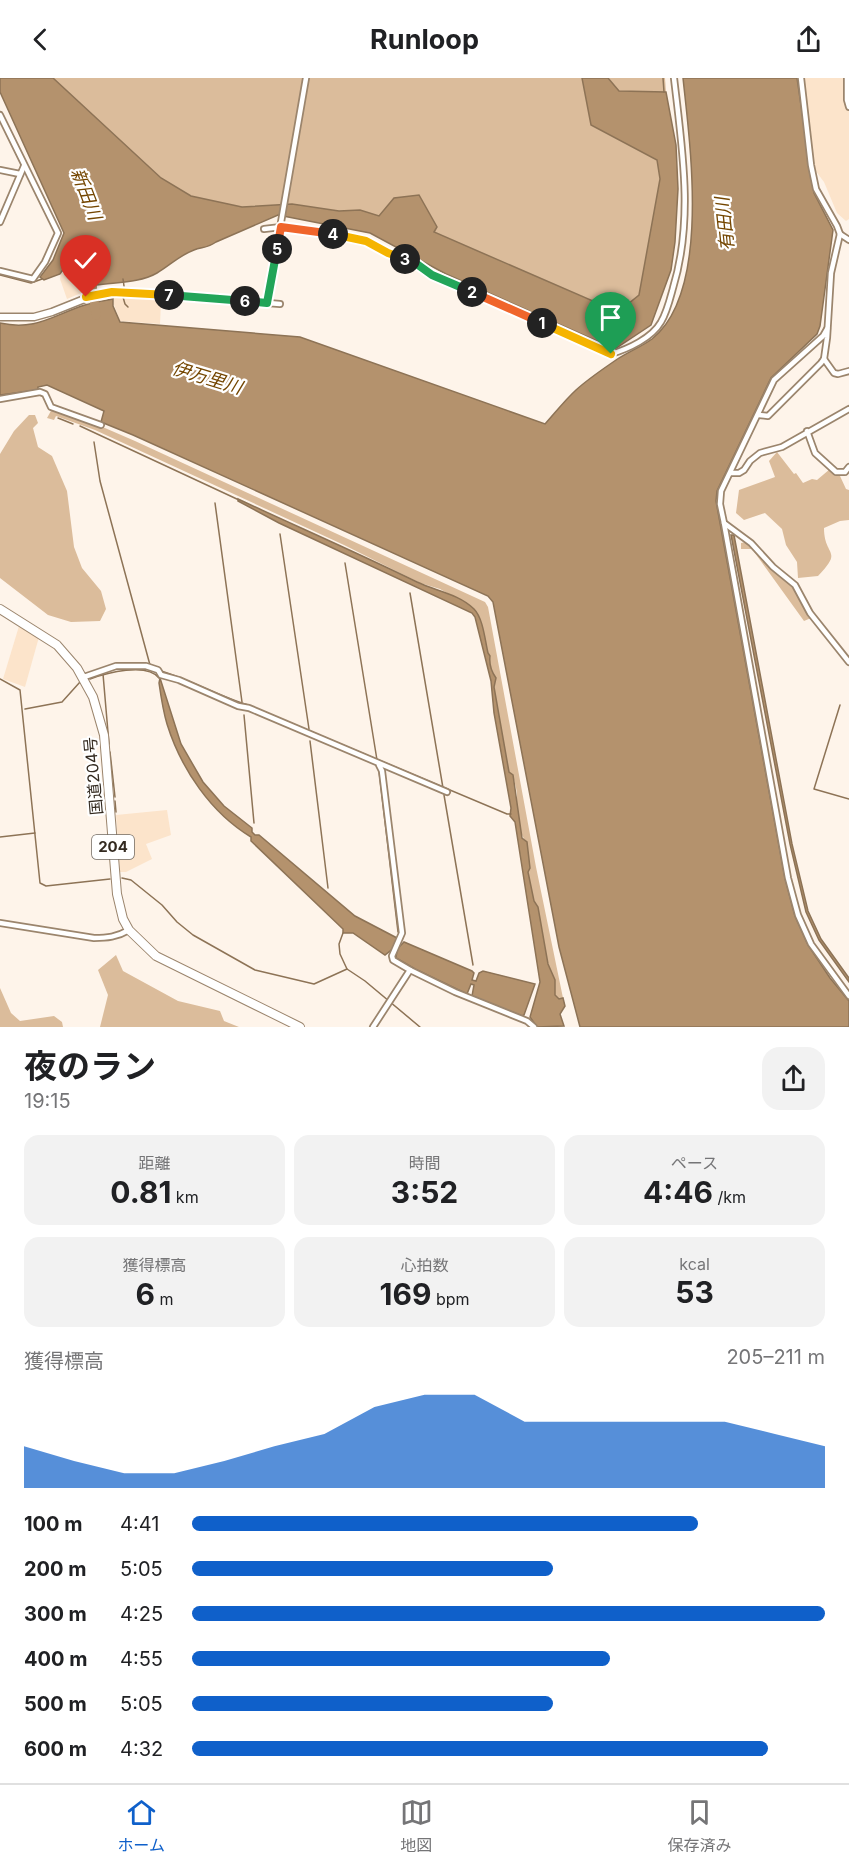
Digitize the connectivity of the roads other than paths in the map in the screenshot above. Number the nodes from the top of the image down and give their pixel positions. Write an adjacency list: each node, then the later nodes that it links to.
1 (306, 78): 12 (street)
2 (674, 78): 12 (street)
3 (801, 78): 14 (street)
4 (847, 78): 5 (street)
5 (849, 107)
6 (0, 115): 7 (street)
7 (3, 128): 8 (street)
8 (24, 166): 10 (street); 16 (street)
9 (0, 170): 10 (street)
10 (20, 174): 11 (street)
11 (0, 222)
12 (281, 224): 13 (street); 18 (street)
13 (264, 229)
14 (840, 234): 15 (street); 21 (street)
15 (849, 240)
16 (0, 271)
17 (145, 293): 18 (street); 20 (street)
18 (267, 303): 19 (street)
19 (280, 304)
20 (0, 317)
21 (827, 329): 22 (street); 26 (street)
22 (824, 359): 23 (street); 26 (street)
23 (849, 371)
24 (0, 399): 27 (street)
25 (849, 409): 28 (street)
26 (759, 415): 30 (street)
27 (101, 424)
28 (807, 431): 29 (street); 30 (street)
29 (849, 467)
30 (731, 474): 31 (street)
31 (724, 524): 33 (street); 40 (street)
32 (0, 609): 34 (highway, 国道204号 / 204)
33 (849, 662)
34 (84, 677): 35 (street); 38 (highway, 国道204号 / 204)
35 (379, 765): 36 (street); 39 (street)
36 (447, 792)
37 (0, 923): 38 (street)
38 (129, 930): 41 (highway, 国道204号 / 204)
39 (410, 970): 42 (street); 43 (street)
40 (849, 996)
41 (300, 1027)
42 (372, 1027)
43 (534, 1027)

